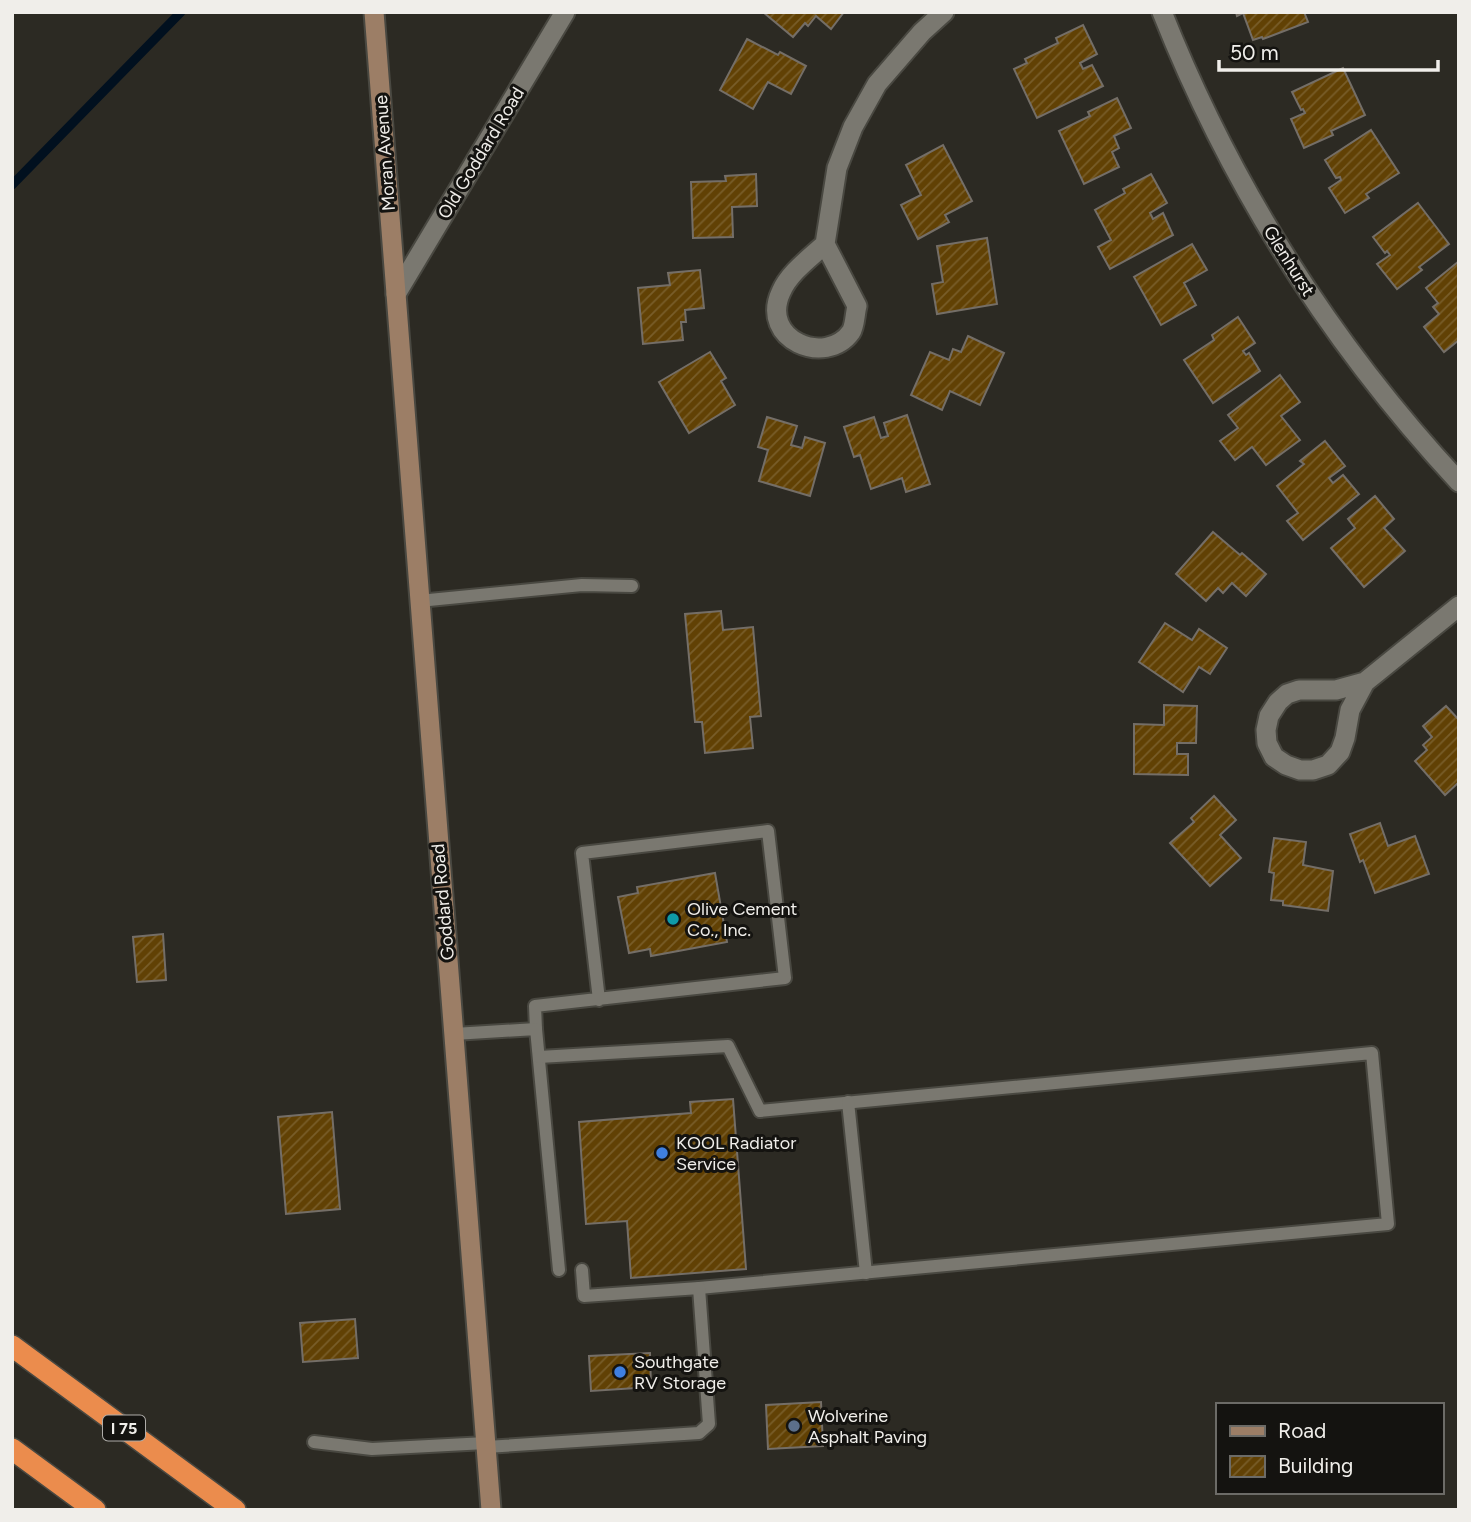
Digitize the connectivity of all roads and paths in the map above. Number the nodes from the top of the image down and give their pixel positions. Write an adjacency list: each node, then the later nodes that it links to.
1 (374, 12): 6 (main road, Moran Avenue)
2 (565, 12): 6 (street, Old Goddard Road)
3 (944, 12): 5 (street)
4 (1162, 12): 7 (street, Glenhurst)
5 (825, 244): 5 (street)
6 (396, 294): 9 (main road, Goddard Road)
7 (1459, 482)
8 (632, 586): 9 (lane)
9 (419, 601): 14 (main road, Goddard Road)
10 (1459, 606): 11 (street)
11 (1365, 682): 11 (street)
12 (599, 1000): 12 (lane); 13 (lane)
13 (536, 1029): 14 (lane); 15 (lane)
14 (454, 1034): 23 (main road, Goddard Road)
15 (539, 1057): 16 (lane); 17 (lane)
16 (848, 1102): 19 (lane); 19 (lane)
17 (559, 1270)
18 (582, 1270): 20 (lane)
19 (866, 1273): 20 (lane)
20 (699, 1288): 23 (lane)
21 (12, 1346): 26 (highway, I 75)
22 (314, 1442): 23 (lane)
23 (486, 1445): 27 (main road, Goddard Road)
24 (12, 1449): 25 (highway)
25 (94, 1510)
26 (235, 1510)
27 (491, 1510)

